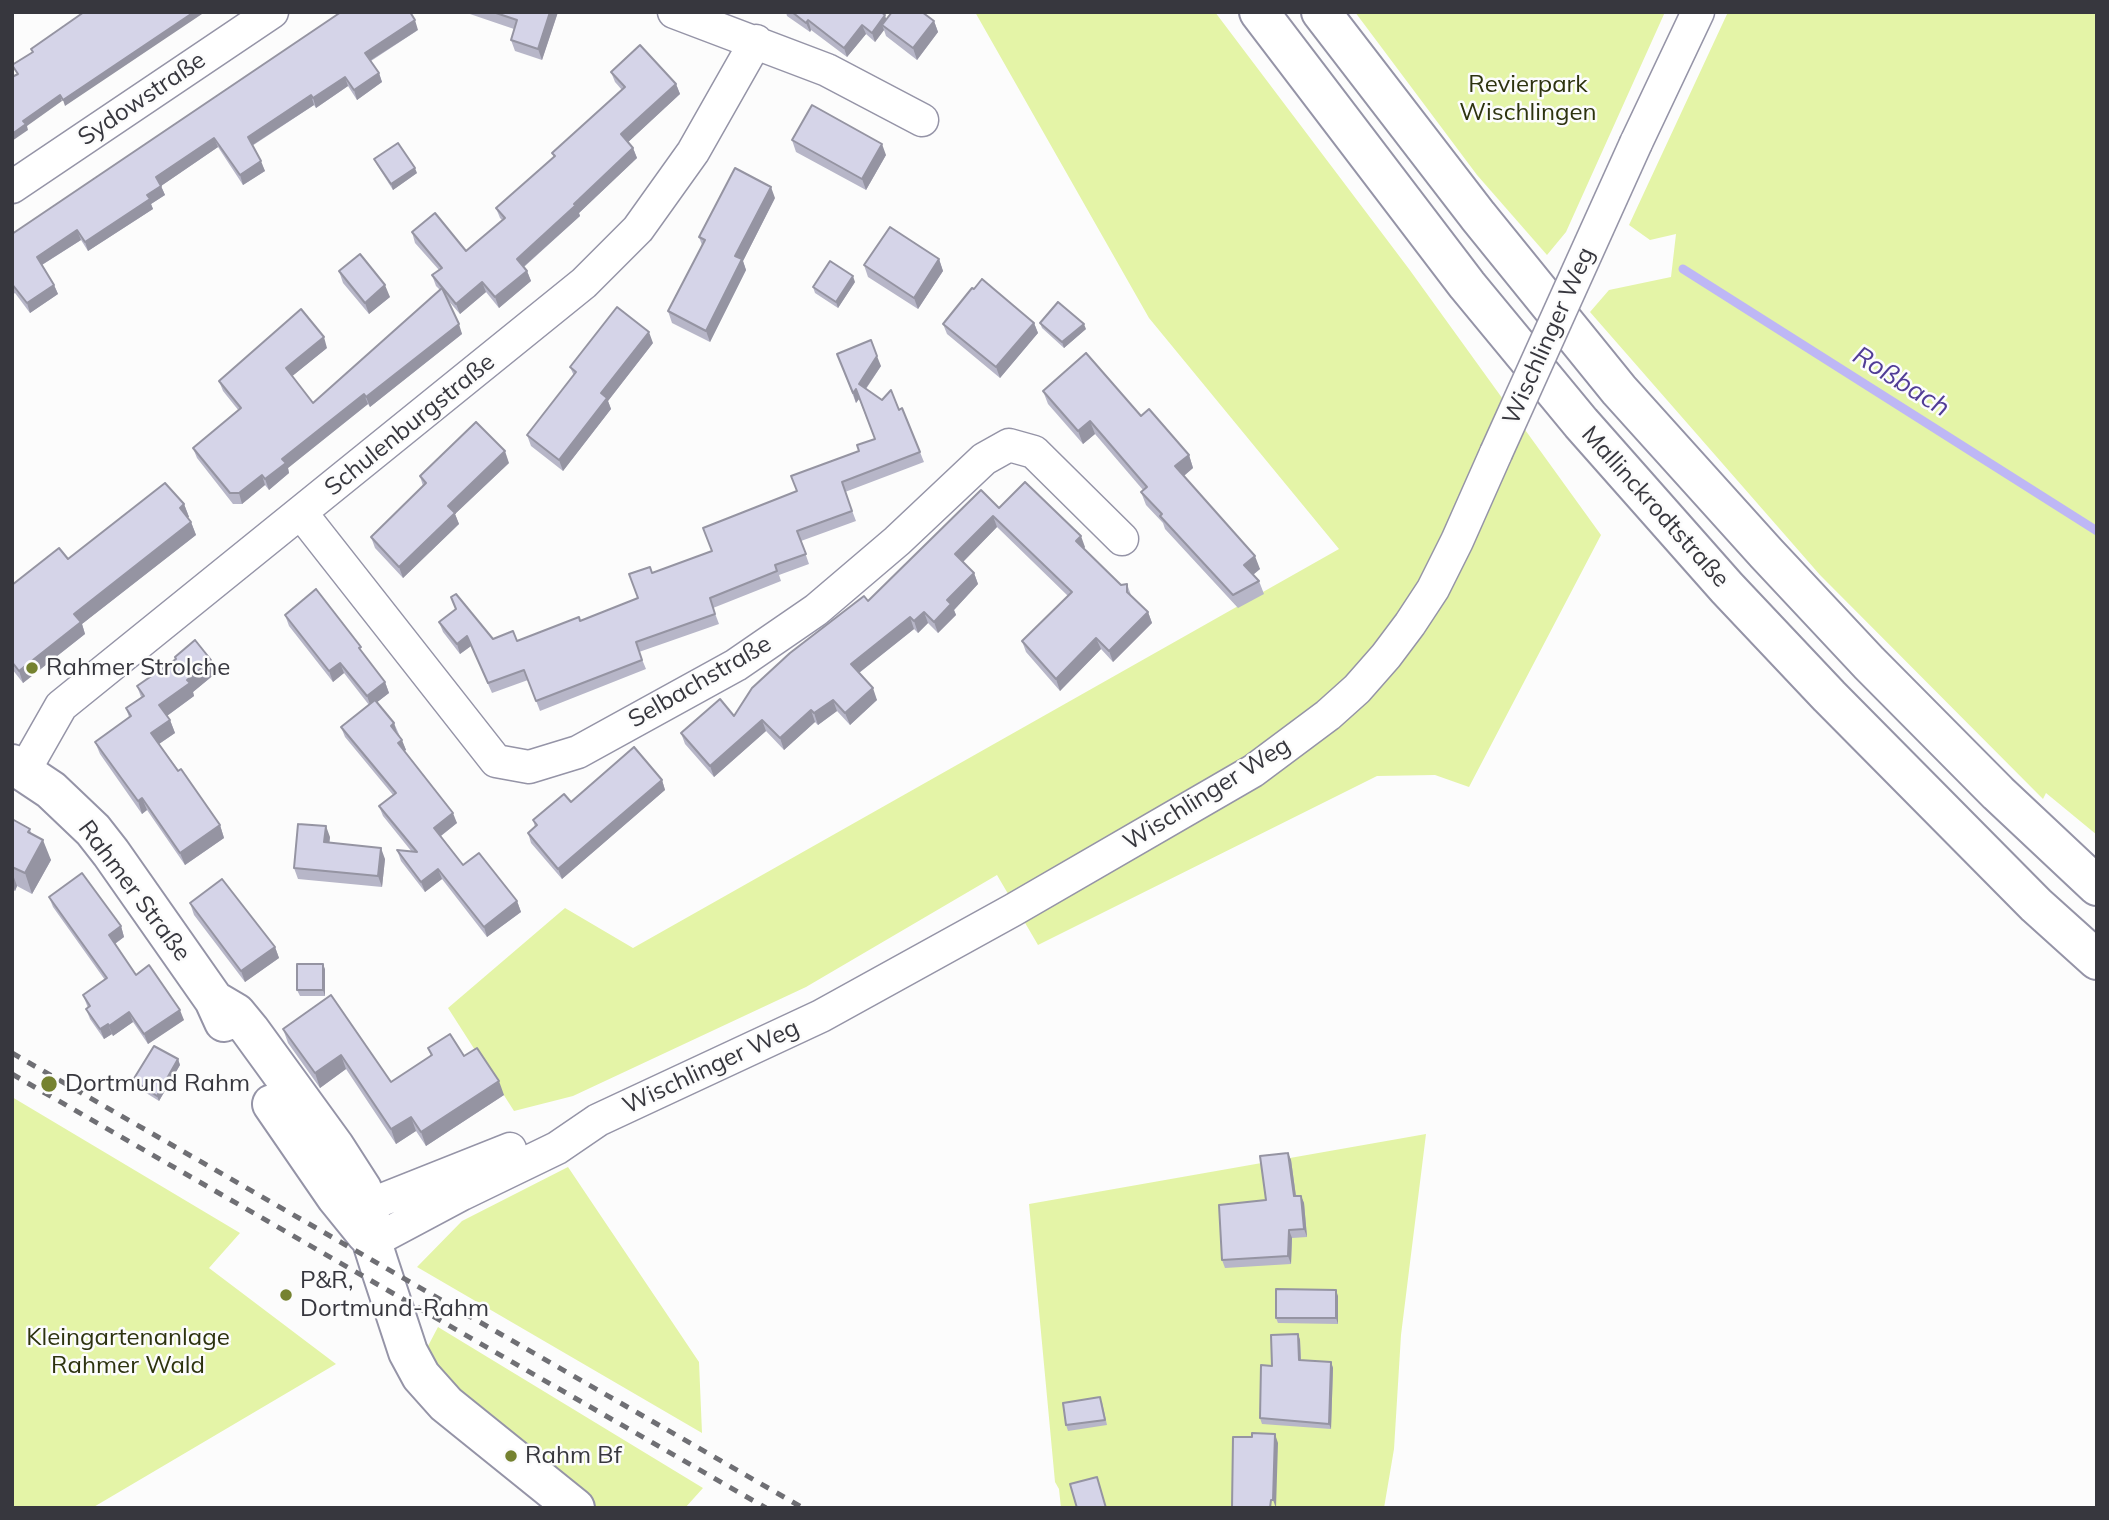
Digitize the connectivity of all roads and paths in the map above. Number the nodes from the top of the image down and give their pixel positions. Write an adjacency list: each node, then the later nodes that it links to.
1 (272, 12): 8 (street, Sydowstraße)
2 (674, 12): 6 (street)
3 (1259, 12): 13 (main road, Mallinckrodtstraße)
4 (1321, 12): 12 (main road, Mallinckrodtstraße)
5 (1698, 12): 14 (street, Wischlinger Weg, bridge)
6 (756, 41): 7 (street); 9 (street, Schulenburgstraße)
7 (922, 120)
8 (12, 187)
9 (301, 513): 10 (street, Selbachstraße); 11 (street, Schulenburgstraße)
10 (1122, 539)
11 (18, 768): 14 (main road, Rahmer Straße)
12 (2097, 886)
13 (2097, 960)
14 (364, 1221): 15 (main road, Rahmer Straße)
15 (575, 1508)

